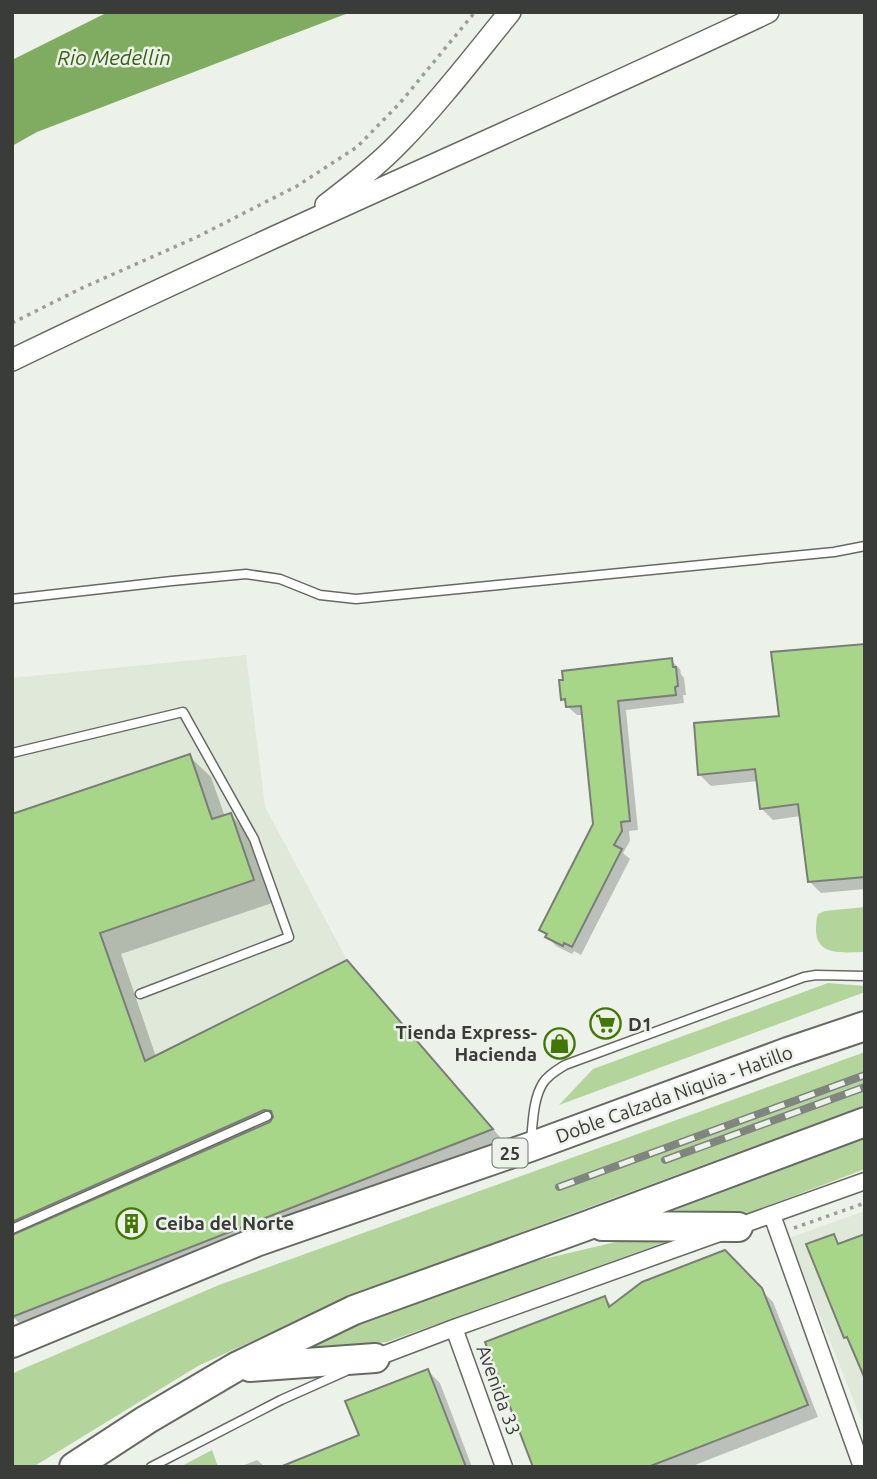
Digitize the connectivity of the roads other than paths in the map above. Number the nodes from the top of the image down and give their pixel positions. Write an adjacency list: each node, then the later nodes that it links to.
1 (510, 12): 3 (main road)
2 (768, 12): 3 (main road)
3 (301, 226): 4 (main road)
4 (20, 356)
5 (865, 546): 6 (lane)
6 (12, 599)
7 (12, 753): 9 (lane)
8 (865, 976): 13 (lane)
9 (140, 994)
10 (865, 1026): 13 (highway, Doble Calzada Niquia - Hatillo / 25)
11 (267, 1116): 18 (lane)
12 (865, 1122): 16 (highway)
13 (530, 1147): 20 (highway, Doble Calzada Niquia - Hatillo / 25)
14 (865, 1181): 15 (street)
15 (772, 1215): 17 (street); 26 (street)
16 (586, 1226): 17 (highway); 22 (highway)
17 (738, 1227): 19 (street)
18 (12, 1229)
19 (454, 1328): 21 (street); 25 (street, Avenida 33)
20 (12, 1343)
21 (376, 1358): 22 (highway); 24 (lane)
22 (236, 1367): 23 (highway)
23 (74, 1467)
24 (151, 1467)
25 (504, 1467)
26 (862, 1467)

